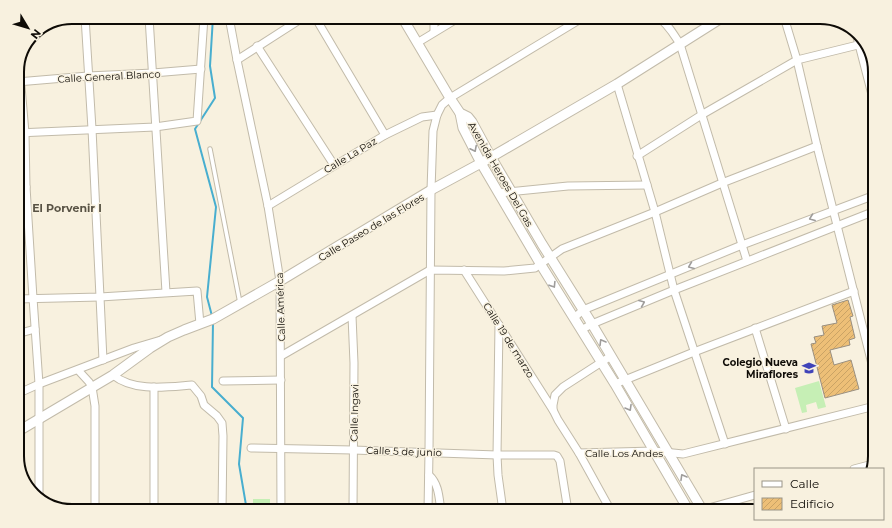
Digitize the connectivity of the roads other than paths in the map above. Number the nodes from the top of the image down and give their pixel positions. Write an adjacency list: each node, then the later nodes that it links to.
1 (85, 24): 23 (street)
2 (149, 24): 22 (street)
3 (204, 24): 21 (street)
4 (230, 24): 19 (street, Calle América)
5 (293, 24): 18 (street)
6 (319, 24): 33 (street)
7 (406, 24): 15 (street)
8 (434, 24): 14 (street)
9 (448, 24): 14 (street)
10 (572, 24): 26 (street)
11 (666, 24): 16 (street)
12 (711, 24): 16 (street, Calle Paseo de las Flores)
13 (786, 24): 20 (street)
14 (434, 32): 15 (street)
15 (417, 43): 26 (street)
16 (680, 44): 25 (street, Calle Paseo de las Flores); 28 (street)
17 (860, 45): 20 (street)
18 (257, 46): 19 (street); 40 (street)
19 (237, 60): 48 (street, Calle América)
20 (797, 60): 28 (street); 34 (street)
21 (201, 69): 22 (street, Calle General Blanco); 30 (street)
22 (153, 74): 23 (street, Calle General Blanco); 30 (street)
23 (88, 76): 24 (street, Calle General Blanco); 31 (street)
24 (24, 82)
25 (616, 84): 36 (street); 37 (street, Calle Paseo de las Flores)
26 (450, 98): 27 (street); 29 (street)
27 (460, 113): 37 (street, Avenida Heroes Del Gas); 38 (street, Avenida Heroes Del Gas, one-way to 38)
28 (703, 114): 36 (street); 41 (street)
29 (437, 115): 33 (street, Calle La Paz); 44 (street)
30 (155, 127): 31 (street); 63 (street)
31 (92, 129): 32 (street); 64 (street)
32 (24, 133)
33 (385, 135): 40 (street, Calle La Paz)
34 (817, 146): 41 (street); 49 (street)
35 (210, 149): 67 (lane)
36 (638, 156): 42 (street)
37 (491, 157): 38 (street, Calle Paseo de las Flores); 45 (street, Avenida Heroes Del Gas)
38 (481, 163): 44 (street, Calle Paseo de las Flores); 46 (street, Avenida Heroes Del Gas)
39 (24, 165): 43 (street)
40 (334, 165): 48 (street, Calle La Paz)
41 (722, 183): 50 (street); 53 (street)
42 (647, 186): 45 (street); 50 (street)
43 (26, 187): 65 (street)
44 (431, 190): 57 (street); 60 (street, Calle Paseo de las Flores)
45 (511, 191): 46 (street); 54 (street, Avenida Heroes Del Gas)
46 (499, 193): 56 (street, Avenida Heroes Del Gas)
47 (868, 198): 49 (street)
48 (268, 206): 60 (street, Calle América)
49 (833, 210): 52 (street); 53 (street, one-way to 53)
50 (655, 212): 54 (street); 59 (street)
51 (868, 214): 52 (street)
52 (837, 226): 55 (street); 62 (street)
53 (742, 245): 55 (street); 59 (street, one-way to 59)
54 (550, 258): 56 (street); 68 (street, Avenida Heroes Del Gas)
55 (747, 262): 61 (street)
56 (540, 265): 58 (street); 70 (street, Avenida Heroes Del Gas, one-way to 70)
57 (430, 270): 58 (street); 69 (street); 105 (street)
58 (464, 270): 73 (street, Calle 19 de marzo)
59 (670, 275): 61 (street); 68 (street)
60 (280, 281): 67 (street, Calle Paseo de las Flores); 81 (street, Calle América)
61 (674, 290): 72 (street, one-way to 61); 80 (street)
62 (854, 291): 74 (street); 79 (street)
63 (166, 292): 64 (street); 71 (street)
64 (100, 297): 65 (street); 83 (street)
65 (33, 298): 66 (street); 75 (street)
66 (24, 299)
67 (240, 304): 71 (street, Calle Paseo de las Flores)
68 (583, 310): 70 (street); 72 (street, Avenida Heroes Del Gas)
69 (352, 316): 81 (street); 103 (street, Calle Ingavi)
70 (574, 318): 76 (street, Avenida Heroes Del Gas)
71 (200, 324): 78 (street, Calle Paseo de las Flores)
72 (592, 324): 76 (street); 82 (street, Avenida Heroes Del Gas, one-way to 72)
73 (499, 325): 96 (street, Calle 19 de marzo); 108 (street)
74 (755, 328): 80 (street); 99 (street)
75 (35, 329): 77 (street); 90 (street)
76 (581, 330): 84 (street, Avenida Heroes Del Gas)
77 (24, 332)
78 (165, 339): 83 (street); 86 (street, Calle Paseo de las Flores)
79 (868, 348)
80 (694, 352): 89 (street); 100 (street)
81 (281, 356): 88 (street, Calle América)
82 (611, 356): 84 (street); 89 (street, Avenida Heroes Del Gas)
83 (103, 360): 85 (street)
84 (601, 362): 91 (street, Avenida Heroes Del Gas); 96 (street)
85 (78, 370): 90 (street); 92 (street)
86 (113, 374): 92 (street, Calle Paseo de las Flores); 93 (street)
87 (223, 380): 88 (street)
88 (281, 380): 102 (street, Calle América)
89 (625, 380): 91 (street); 107 (street, Avenida Heroes Del Gas)
90 (39, 384): 94 (street); 97 (street)
91 (615, 384): 104 (street, Avenida Heroes Del Gas, one-way to 104)
92 (92, 387): 97 (street, Calle Paseo de las Flores); 112 (street)
93 (154, 387): 113 (street); 114 (street)
94 (24, 391)
95 (868, 408): 99 (street, Calle Los Andes)
96 (553, 410): 106 (street, Calle 19 de marzo)
97 (39, 419): 98 (street, Calle Paseo de las Flores); 110 (street)
98 (24, 428)
99 (786, 429): 100 (street, Calle Los Andes)
100 (725, 444): 107 (street, Calle Los Andes)
101 (251, 448): 102 (street, Calle 5 de junio)
102 (281, 449): 103 (street, Calle 5 de junio); 115 (street, Calle América)
103 (353, 450): 105 (street, Calle 5 de junio); 116 (street, Calle Ingavi)
104 (654, 451): 106 (street, Calle Los Andes); 107 (street, Calle Los Andes); 122 (street, Avenida Heroes Del Gas)
105 (430, 452): 108 (street, Calle 5 de junio); 109 (street)
106 (579, 453): 121 (street, Calle 19 de marzo)
107 (669, 453): 123 (street, Avenida Heroes Del Gas, one-way to 107)
108 (497, 454): 119 (street); 120 (street, Calle 5 de junio)
109 (429, 475): 117 (street); 118 (street)
110 (39, 491)
111 (754, 495): 124 (street)
112 (95, 504)
113 (154, 504)
114 (222, 504)
115 (281, 504)
116 (354, 504)
117 (428, 504)
118 (439, 504)
119 (502, 504)
120 (567, 504)
121 (607, 504)
122 (685, 504)
123 (698, 504)
124 (723, 504)

